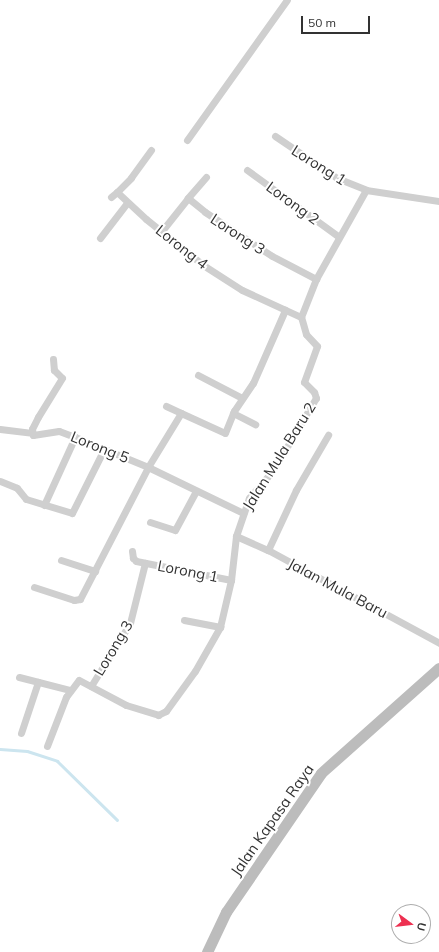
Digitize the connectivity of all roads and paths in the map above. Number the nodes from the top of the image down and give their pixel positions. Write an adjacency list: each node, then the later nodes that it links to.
1 (287, 0): 3 (street)
2 (274, 136): 7 (street, Lorong 1)
3 (187, 140)
4 (151, 150): 8 (street)
5 (247, 170): 14 (street, Lorong 2)
6 (206, 177): 10 (street)
7 (366, 190): 11 (street); 14 (street)
8 (117, 192): 9 (street); 12 (street, Lorong 4)
9 (111, 198)
10 (188, 198): 13 (street); 16 (street, Lorong 3)
11 (439, 201)
12 (127, 203): 13 (street, Lorong 4); 15 (street)
13 (161, 232): 17 (street, Lorong 4)
14 (338, 236): 16 (street)
15 (100, 238)
16 (316, 279): 18 (street)
17 (285, 310): 18 (street, Lorong 4); 21 (street)
18 (301, 317): 35 (street, Jalan Mula Baru 2)
19 (53, 359): 27 (street)
20 (198, 375): 21 (street)
21 (242, 398): 24 (street)
22 (166, 406): 23 (street)
23 (181, 413): 24 (street); 31 (street)
24 (233, 413): 25 (street)
25 (255, 424)
26 (0, 429): 27 (street, Lorong 5)
27 (32, 433): 29 (street, Lorong 5)
28 (328, 435): 38 (street)
29 (75, 437): 30 (street, Lorong 5); 34 (street)
30 (104, 449): 31 (street, Lorong 5); 34 (street)
31 (148, 467): 33 (street, Lorong 5); 42 (street)
32 (0, 481): 34 (street)
33 (196, 491): 35 (street, Lorong 5); 36 (street)
34 (44, 505)
35 (243, 513): 37 (street, Jalan Mula Baru 2)
36 (150, 522)
37 (236, 536): 38 (street, Jalan Mula Baru); 43 (street, Jalan Mula Baru 2)
38 (268, 550): 47 (street, Jalan Mula Baru)
39 (132, 551): 41 (street)
40 (61, 560): 42 (street)
41 (145, 563): 43 (street, Lorong 1); 51 (street, Lorong 3)
42 (95, 571): 44 (street)
43 (231, 580): 46 (street, Jalan Mula Baru 2)
44 (34, 587)
45 (184, 620): 46 (street)
46 (220, 627): 51 (street, Jalan Mula Baru 2)
47 (439, 643)
48 (438, 671): 55 (main road, Jalan Kapasa Raya)
49 (19, 677): 50 (street)
50 (38, 682): 52 (street); 53 (street)
51 (91, 686): 52 (street)
52 (70, 690): 54 (street)
53 (21, 733)
54 (47, 746)
55 (207, 952)

